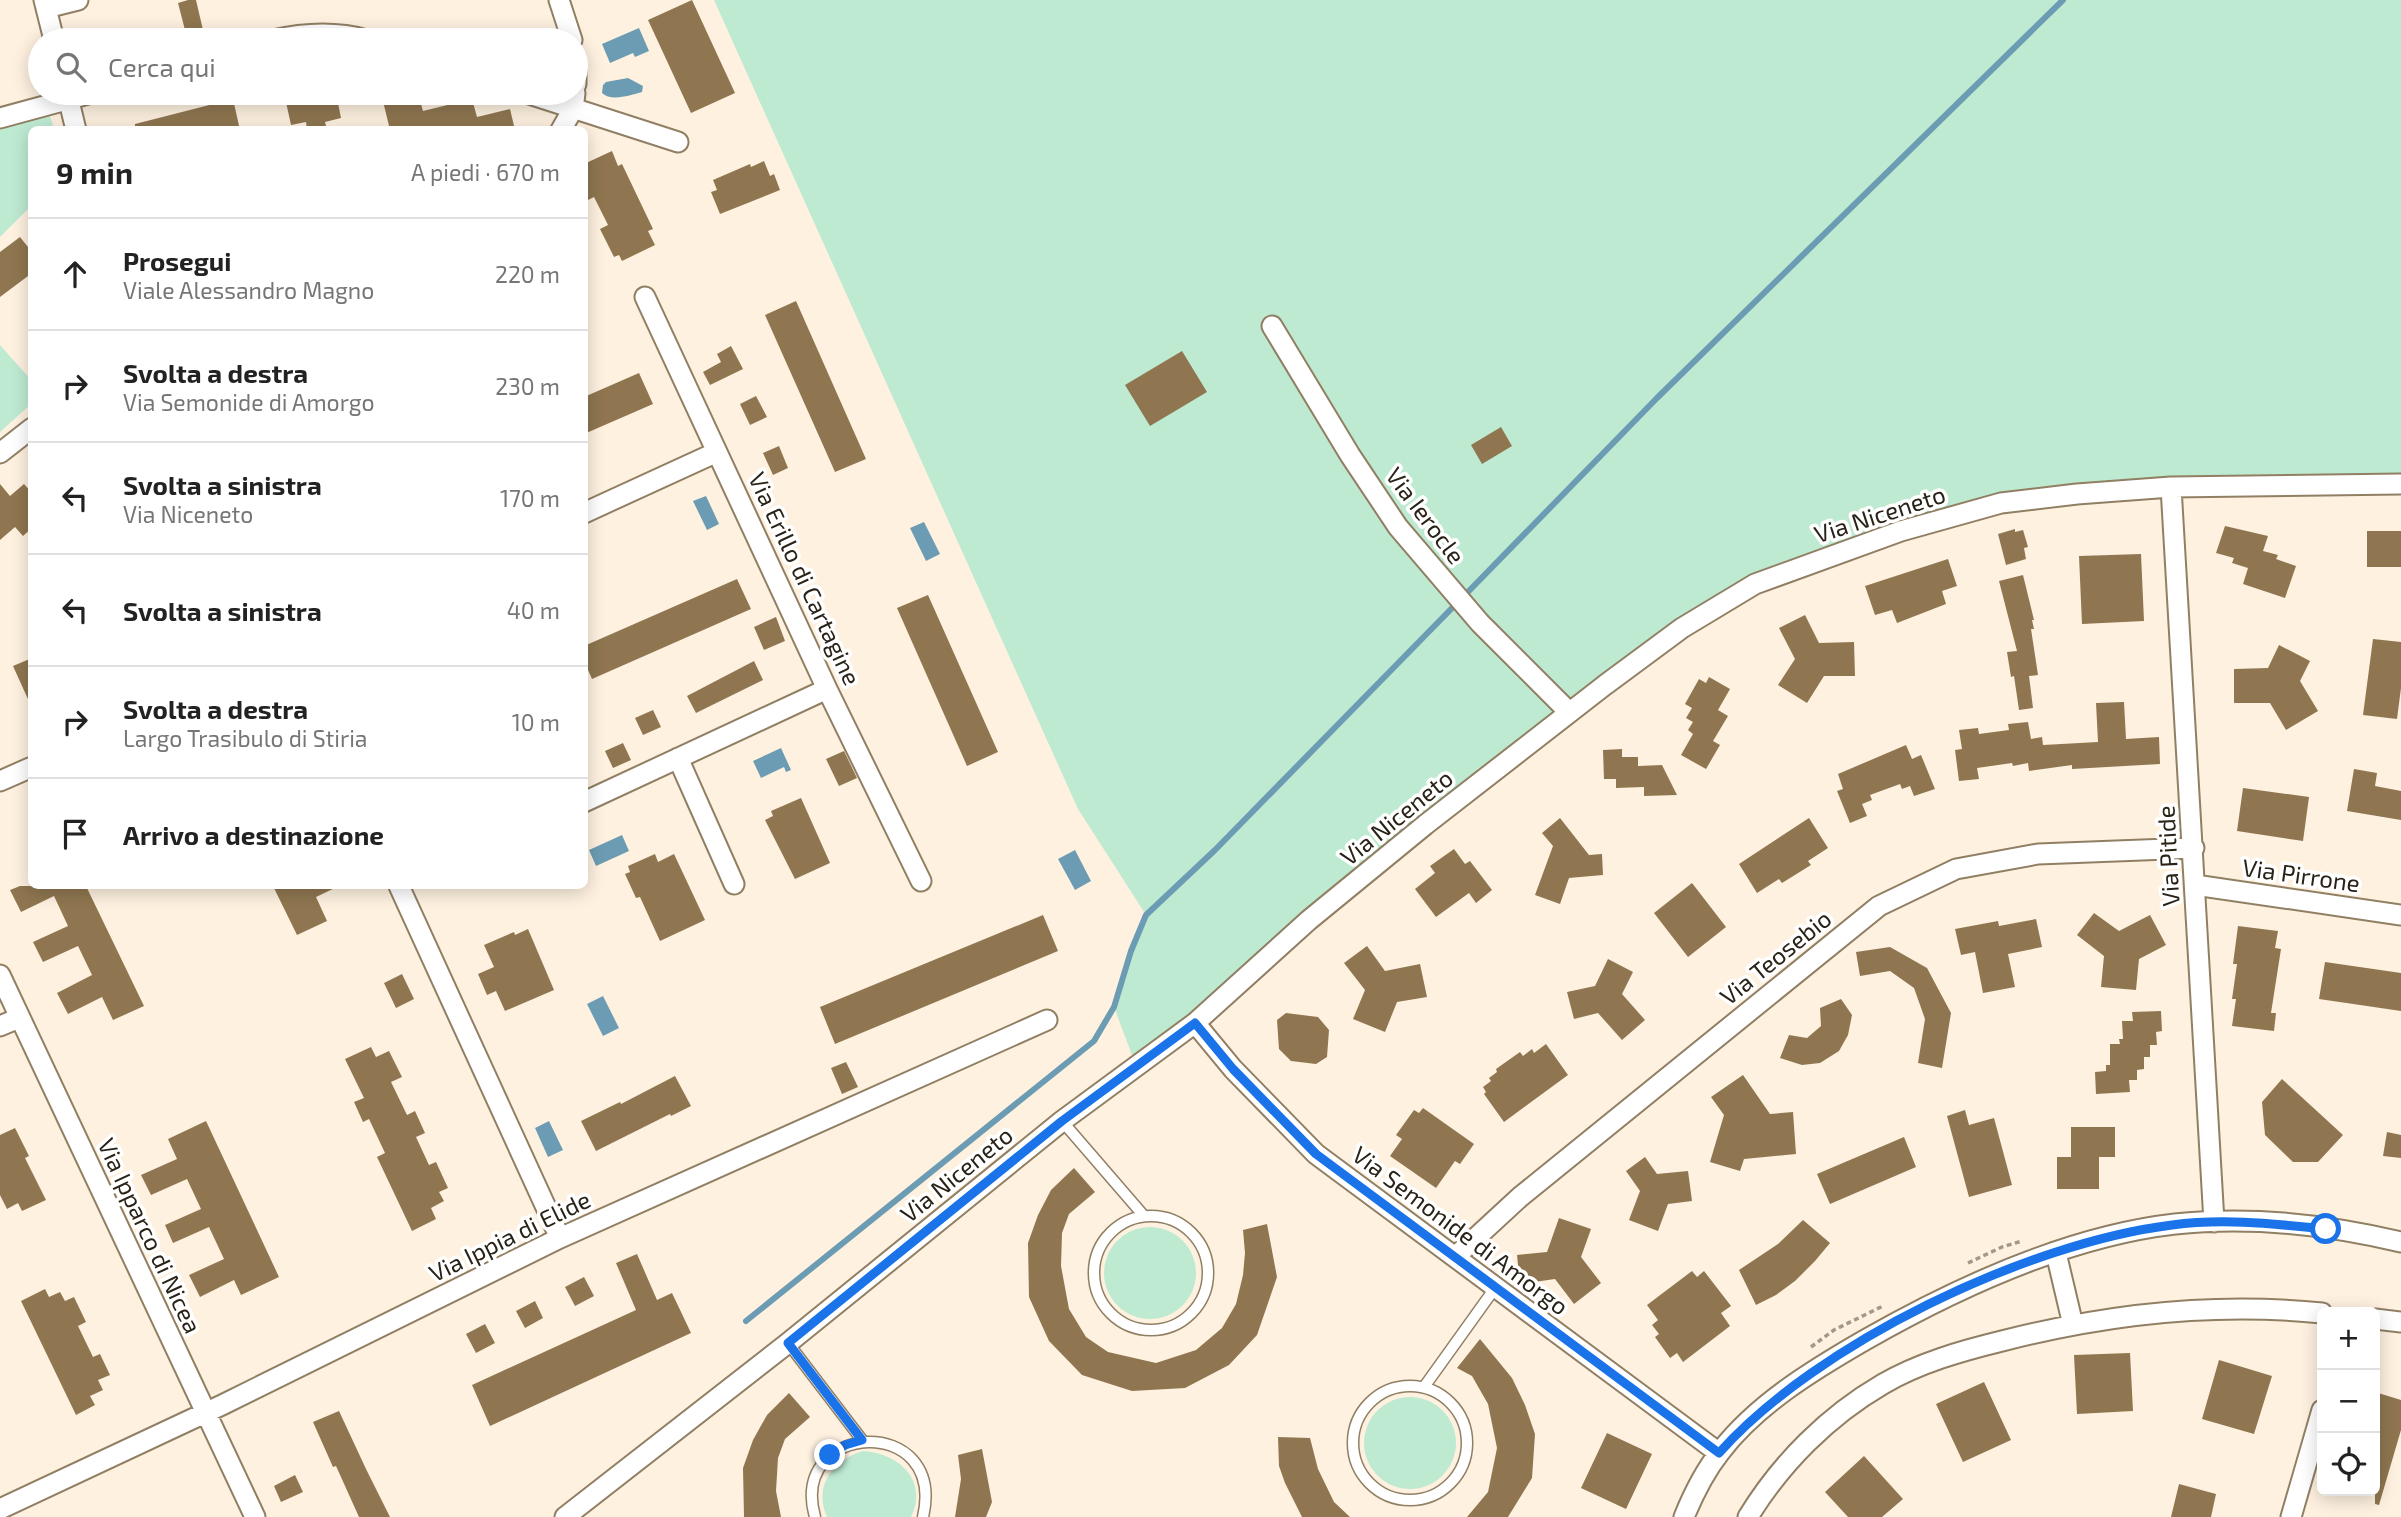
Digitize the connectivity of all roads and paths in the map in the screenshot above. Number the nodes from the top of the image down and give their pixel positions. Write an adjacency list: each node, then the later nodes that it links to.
1 (78, 0): 3 (street)
2 (559, 0): 5 (street)
3 (45, 4): 4 (street)
4 (51, 28)
5 (568, 28)
6 (40, 105): 10 (street)
7 (69, 105): 11 (street)
8 (572, 105): 12 (street)
9 (584, 105): 13 (street)
10 (0, 118)
11 (74, 126)
12 (563, 126)
13 (678, 142)
14 (645, 297): 17 (street, Via Erillo di Cartagine)
15 (1272, 326): 23 (street, Via Ierocle)
16 (28, 431): 18 (street)
17 (717, 452): 21 (street); 22 (street, Via Erillo di Cartagine)
18 (0, 453)
19 (2401, 484): 20 (street, Via Niceneto)
20 (2171, 487): 23 (street, Via Niceneto); 28 (street, Via Pitide)
21 (588, 511)
22 (827, 689): 24 (street); 29 (street, Via Erillo di Cartagine)
23 (1569, 712): 37 (street, Via Niceneto)
24 (678, 758): 27 (street); 30 (street)
25 (28, 769): 26 (street)
26 (0, 781)
27 (588, 800)
28 (2194, 848): 31 (street, Via Pitide); 45 (street, Via Teosebio)
29 (920, 881)
30 (734, 884)
31 (2195, 885): 33 (street, Via Pirrone); 41 (street, Via Pitide)
32 (402, 889): 42 (street)
33 (2401, 915)
34 (0, 975): 35 (street, Via Ipparco di Nicea)
35 (19, 1018): 38 (street); 53 (street, Via Ipparco di Nicea)
36 (1047, 1020): 42 (street, Via Ippia di Elide)
37 (1195, 1023): 39 (street, Via Niceneto); 45 (street, Via Semonide di Amorgo)
38 (0, 1026)
39 (1062, 1121): 40 (lane); 51 (street, Via Niceneto)
40 (1144, 1216): 40 (lane)
41 (2214, 1222): 43 (street); 44 (street)
42 (561, 1238): 53 (street, Via Ippia di Elide)
43 (2401, 1242)
44 (2056, 1253): 50 (street); 56 (street)
45 (1455, 1257): 46 (street, Via Semonide di Amorgo)
46 (1496, 1288): 52 (lane); 56 (street, Via Semonide di Amorgo)
47 (2317, 1313): 50 (street)
48 (2380, 1320): 49 (street)
49 (2401, 1322)
50 (2073, 1325): 63 (street)
51 (788, 1343): 55 (lane); 59 (street, Via Niceneto)
52 (1424, 1387): 52 (lane)
53 (206, 1413): 57 (street, Via Ippia di Elide); 58 (street, Via Ipparco di Nicea)
54 (2317, 1427): 64 (street)
55 (862, 1440): 60 (lane); 61 (lane)
56 (1719, 1453): 62 (street)
57 (0, 1509)
58 (255, 1517)
59 (565, 1517)
60 (815, 1517)
61 (923, 1517)
62 (1684, 1517)
63 (1748, 1517)
64 (2291, 1517)

